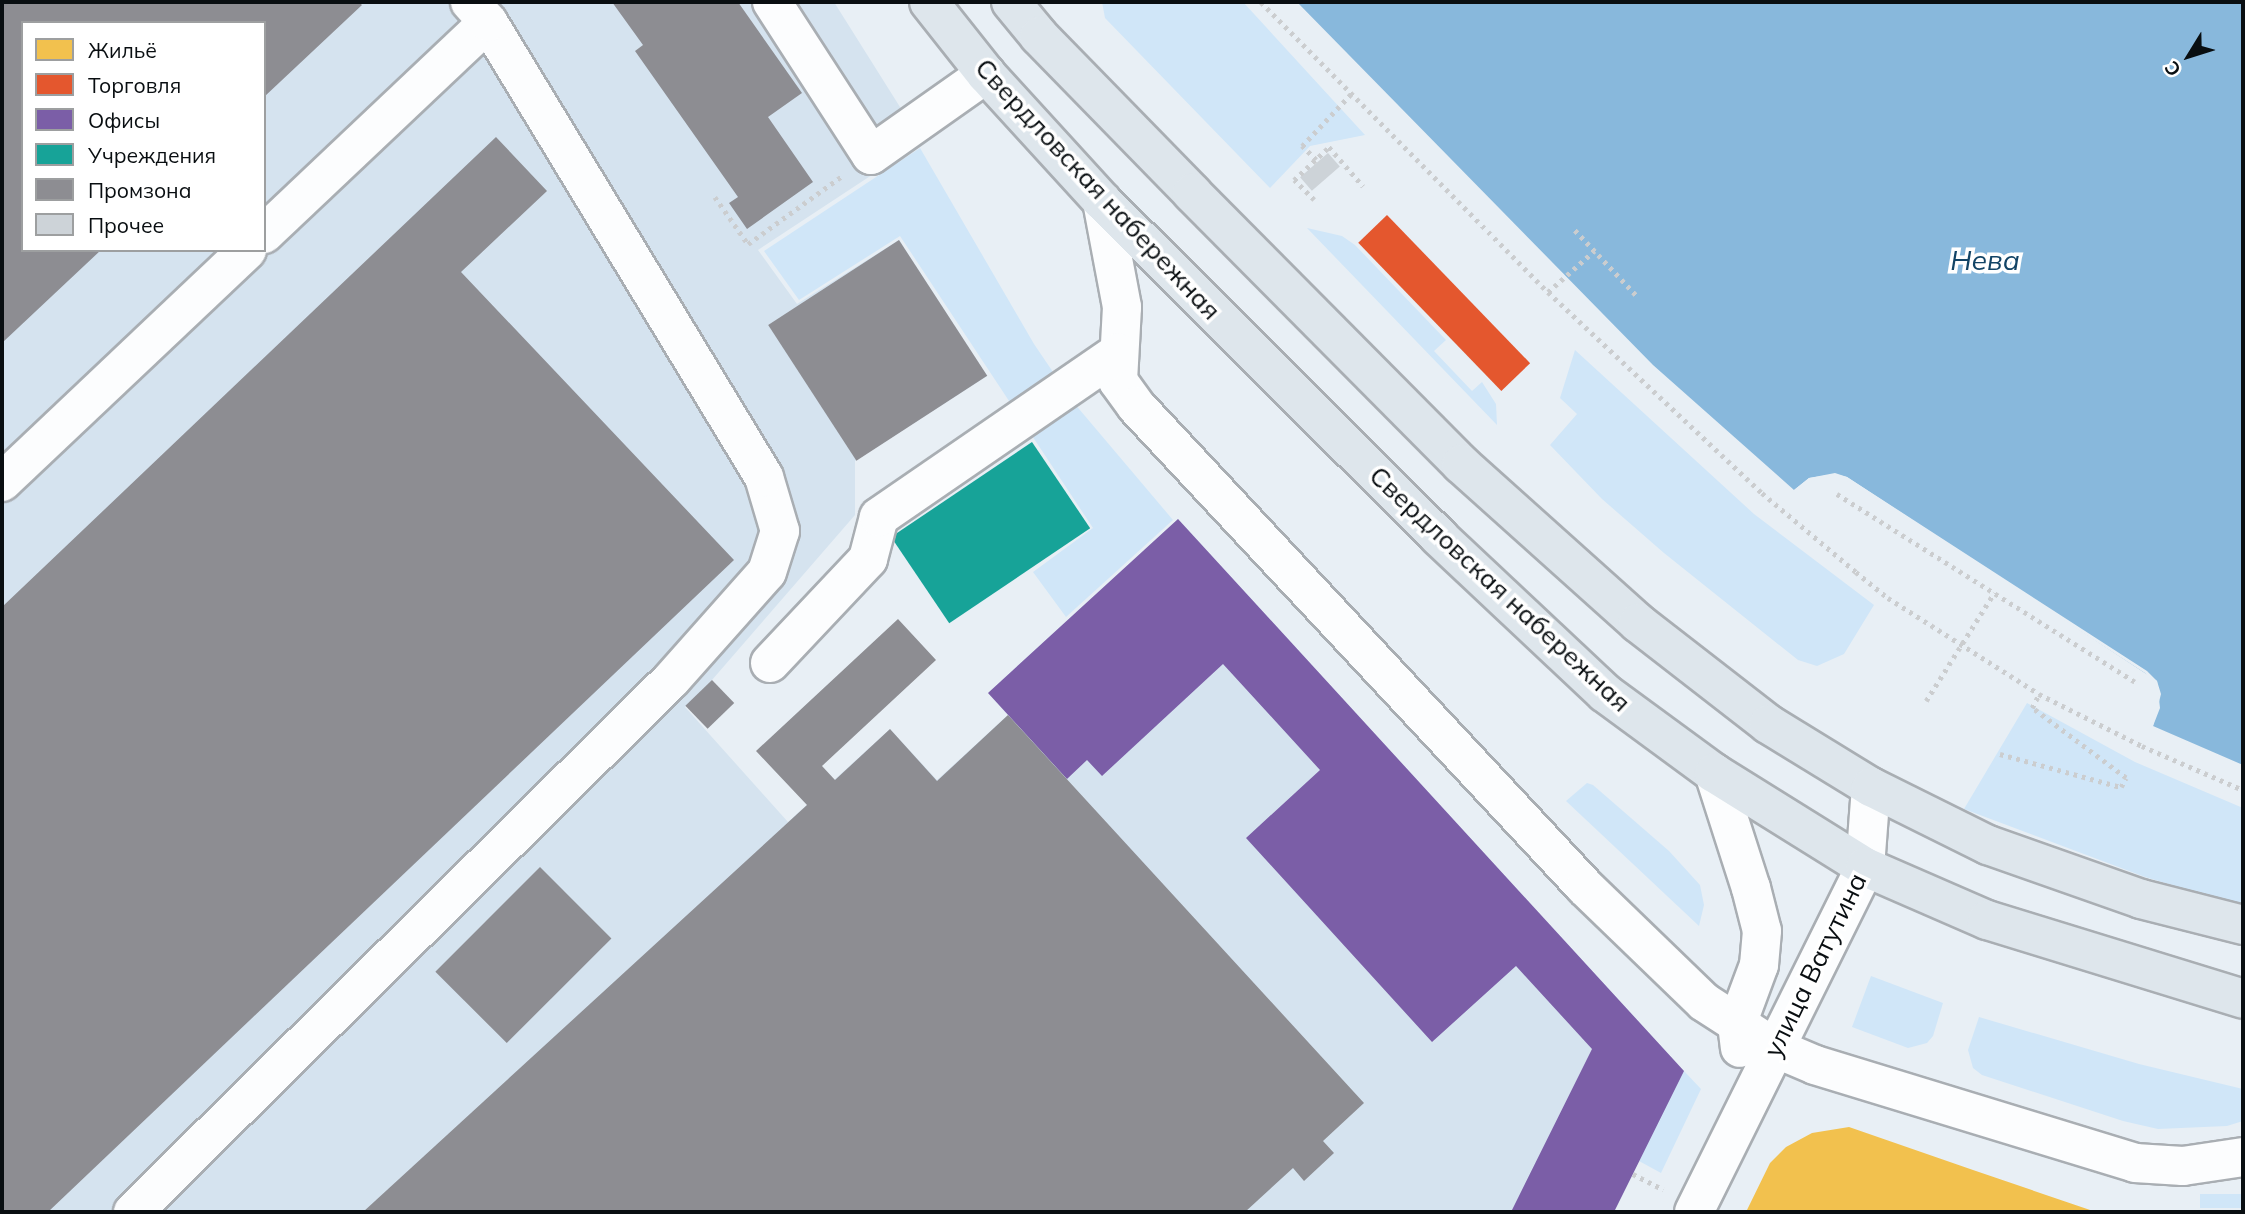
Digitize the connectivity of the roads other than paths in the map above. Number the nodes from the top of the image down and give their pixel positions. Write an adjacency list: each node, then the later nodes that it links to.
1 (772, 2): 5 (street)
2 (929, 2): 5 (main road, Свердловская набережная)
3 (1011, 2): 13 (main road)
4 (479, 12): 7 (street); 21 (street)
5 (986, 74): 6 (main road, Свердловская набережная)
6 (1102, 201): 9 (street); 12 (main road, Свердловская набережная)
7 (266, 232)
8 (245, 252): 10 (street)
9 (1118, 353): 11 (street); 17 (street)
10 (2, 482)
11 (770, 663)
12 (1714, 773): 14 (main road, Свердловская набережная); 17 (street, улица Ватутина)
13 (1871, 786): 14 (street, улица Ватутина); 15 (main road)
14 (1866, 866): 16 (main road, Свердловская набережная); 18 (street, улица Ватутина)
15 (2243, 925)
16 (2243, 999)
17 (1737, 1024): 18 (street); 19 (street, улица Ватутина)
18 (1775, 1048): 19 (street, улица Ватутина); 20 (street)
19 (1748, 1098): 22 (street, улица Ватутина)
20 (2243, 1157)
21 (133, 1212)
22 (1693, 1212)

